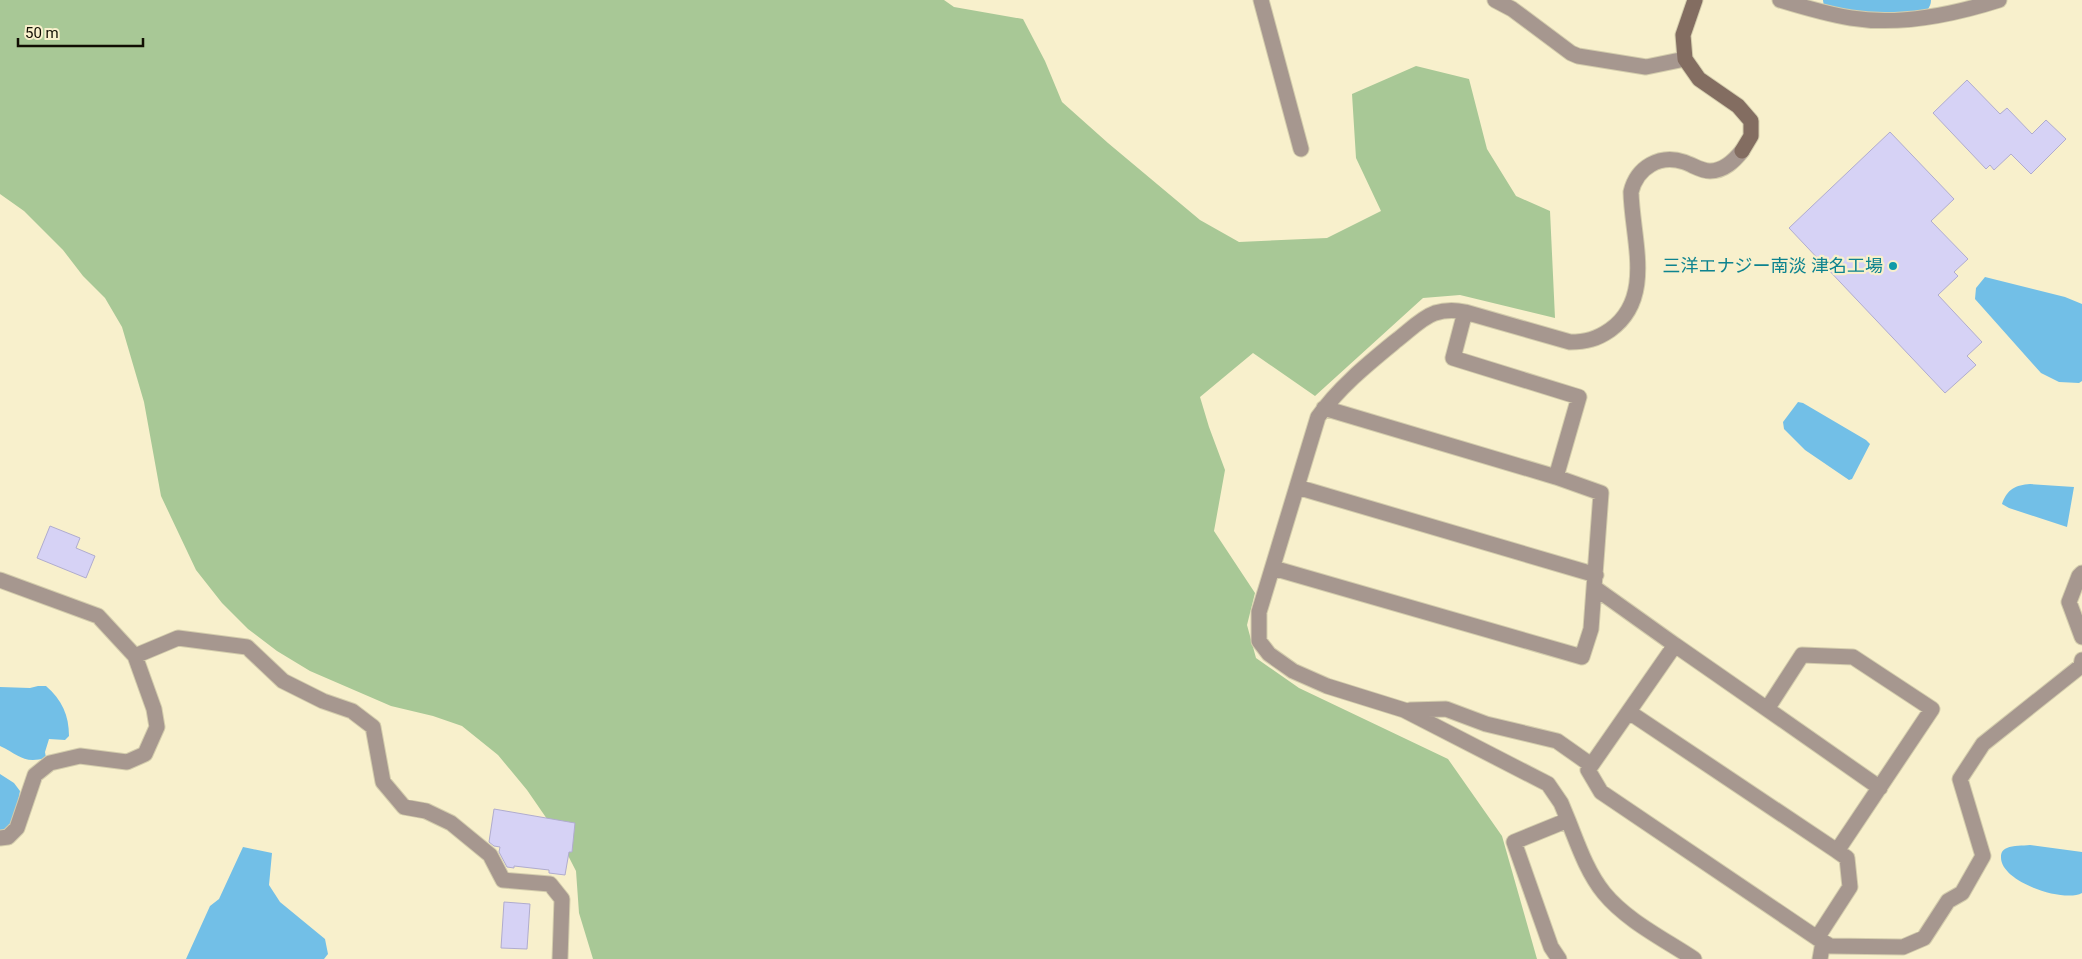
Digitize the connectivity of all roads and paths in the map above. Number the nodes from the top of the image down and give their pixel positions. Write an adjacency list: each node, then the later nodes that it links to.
1 (1261, 0): 7 (street)
2 (1495, 0): 6 (street)
3 (1695, 0): 6 (street)
4 (1780, 0): 5 (street)
5 (1999, 0)
6 (1685, 60): 8 (street)
7 (1301, 150)
8 (1465, 312): 9 (street); 10 (street)
9 (1324, 408): 10 (street); 11 (street)
10 (1556, 477): 15 (street)
11 (1297, 486): 12 (street); 15 (street)
12 (1273, 568): 15 (street); 21 (street)
13 (2082, 573): 16 (street)
14 (0, 580): 18 (street)
15 (1595, 581): 17 (street)
16 (2082, 637)
17 (1675, 645): 20 (street); 22 (street)
18 (135, 656): 26 (street); 29 (street)
19 (2082, 660): 28 (street)
20 (1767, 709): 24 (street); 24 (street)
21 (1404, 710): 23 (street); 25 (street)
22 (1629, 712): 23 (street); 27 (street)
23 (1591, 765): 28 (street)
24 (1880, 788): 27 (street)
25 (1568, 820): 30 (street); 31 (street)
26 (0, 838)
27 (1837, 851): 28 (street)
28 (1820, 940): 32 (street)
29 (560, 959)
30 (1559, 959)
31 (1694, 959)
32 (1820, 959)

